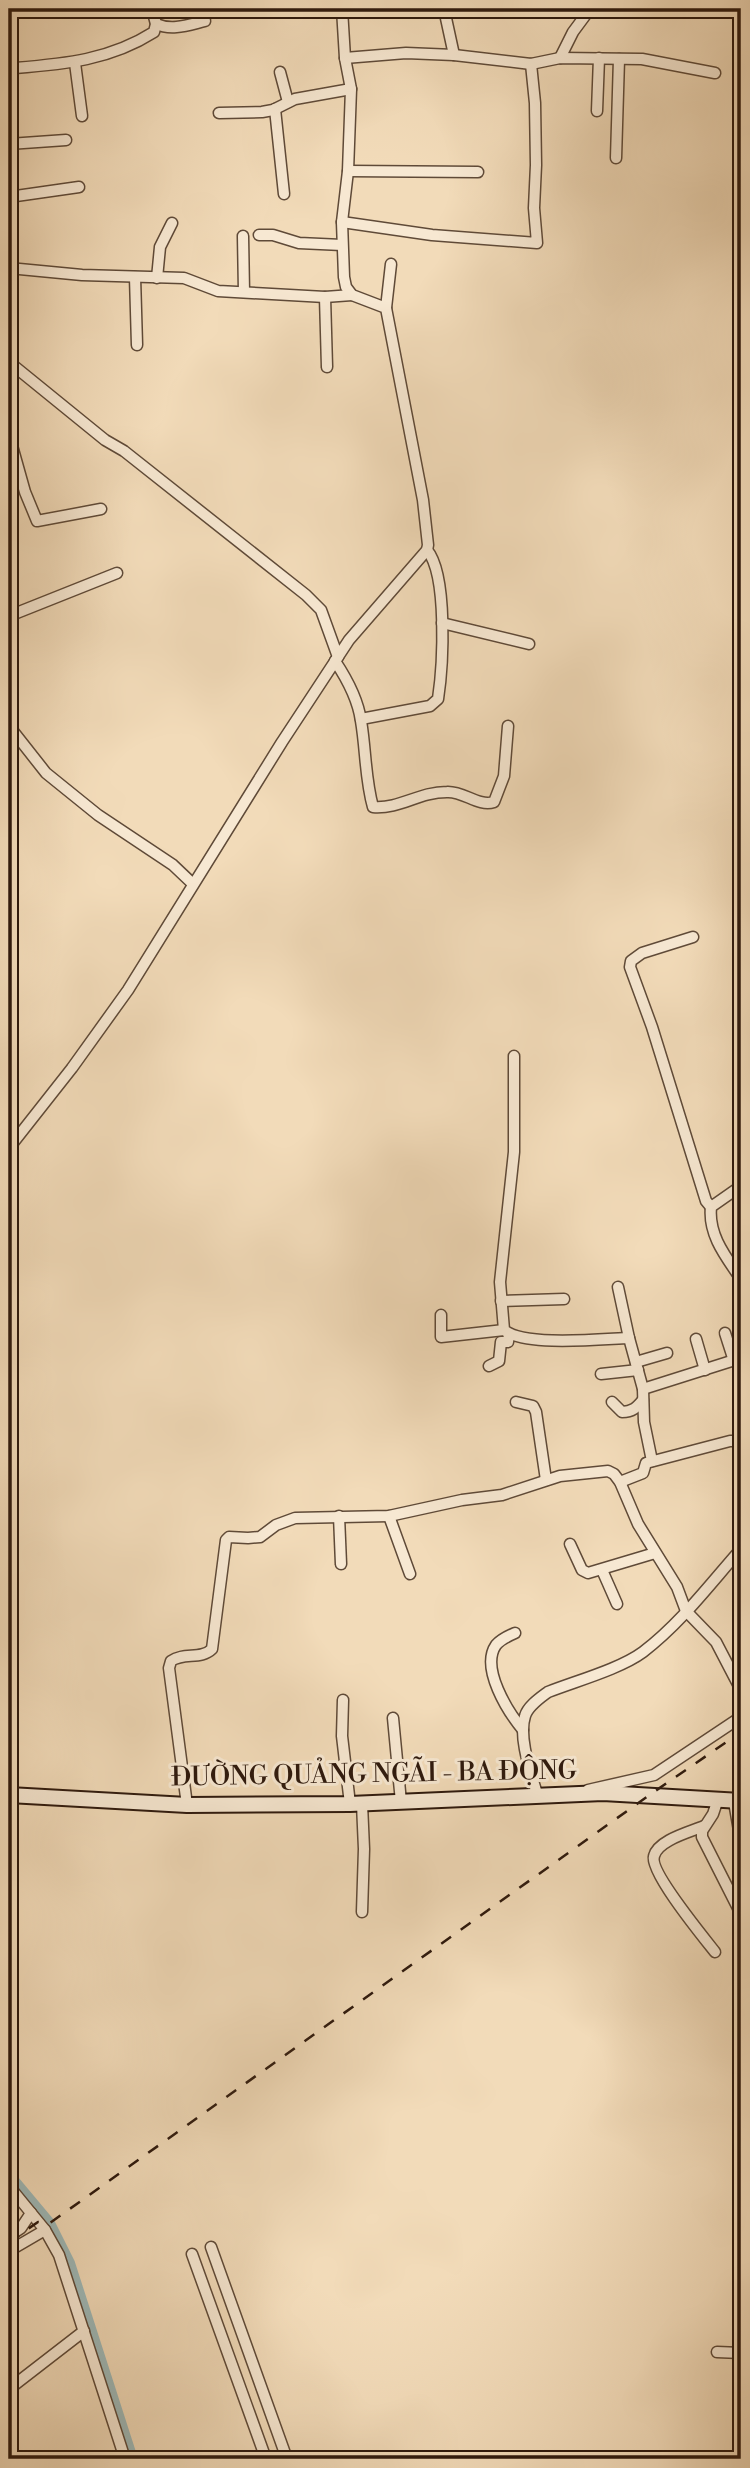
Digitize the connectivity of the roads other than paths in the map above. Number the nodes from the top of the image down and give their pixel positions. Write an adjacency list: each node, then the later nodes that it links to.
1 (152, 9): 6 (street)
2 (342, 9): 8 (street)
3 (444, 9): 7 (street)
4 (590, 9): 9 (street)
5 (205, 21): 6 (street)
6 (156, 24): 12 (street)
7 (454, 55): 8 (street); 13 (street)
8 (345, 58): 17 (street)
9 (560, 58): 10 (street); 13 (street)
10 (599, 58): 11 (street); 20 (street)
11 (619, 59): 15 (street); 25 (street)
12 (75, 63): 16 (street); 22 (street)
13 (531, 64): 31 (street)
14 (280, 72): 18 (street)
15 (715, 73)
16 (9, 74)
17 (351, 89): 18 (street); 26 (street)
18 (288, 102): 19 (street)
19 (275, 109): 21 (street); 29 (street)
20 (597, 110)
21 (219, 113)
22 (82, 116)
23 (66, 140): 24 (street)
24 (9, 144)
25 (615, 158)
26 (348, 171): 27 (street); 31 (street)
27 (478, 172)
28 (79, 187): 30 (street)
29 (284, 194)
30 (9, 197)
31 (342, 222): 35 (street)
32 (172, 223): 39 (street)
33 (259, 235): 35 (street)
34 (243, 236): 40 (street)
35 (342, 244): 41 (street)
36 (391, 264): 43 (street)
37 (9, 268): 38 (street)
38 (135, 277): 39 (street); 44 (street)
39 (157, 278): 40 (street)
40 (244, 292): 42 (street)
41 (352, 295): 42 (street); 43 (street)
42 (325, 297): 46 (street)
43 (386, 308): 49 (street)
44 (137, 345)
45 (9, 362): 54 (street)
46 (327, 367)
47 (9, 435): 48 (street)
48 (101, 509)
49 (427, 550): 52 (street); 54 (street)
50 (117, 573): 51 (street)
51 (9, 616)
52 (442, 623): 53 (street); 55 (street)
53 (529, 644)
54 (337, 659): 55 (street); 58 (street)
55 (361, 719): 57 (street)
56 (9, 726): 58 (street)
57 (508, 726)
58 (193, 884): 61 (street)
59 (693, 937): 63 (street)
60 (514, 1056): 67 (street)
61 (9, 1147)
62 (741, 1186): 63 (street)
63 (711, 1207): 64 (street)
64 (741, 1279)
65 (618, 1287): 71 (street)
66 (564, 1299): 67 (street)
67 (501, 1301): 69 (street)
68 (441, 1315): 69 (street)
69 (506, 1332): 71 (street); 75 (street)
70 (725, 1333): 74 (street)
71 (629, 1338): 76 (street)
72 (696, 1339): 77 (street)
73 (667, 1353): 76 (street)
74 (738, 1359): 77 (street)
75 (488, 1366)
76 (637, 1366): 78 (street); 79 (street)
77 (705, 1370): 79 (street)
78 (601, 1374)
79 (643, 1394): 81 (street); 83 (street)
80 (516, 1402): 84 (street)
81 (612, 1402)
82 (741, 1441): 83 (street)
83 (652, 1461): 85 (street)
84 (545, 1480): 85 (street); 87 (street)
85 (620, 1482): 90 (street)
86 (339, 1516): 87 (street); 91 (street); 109 (street)
87 (390, 1516): 93 (street)
88 (570, 1544): 92 (street)
89 (741, 1549): 95 (street)
90 (655, 1553): 92 (street); 95 (street)
91 (341, 1564)
92 (601, 1570): 94 (street)
93 (410, 1574)
94 (617, 1604)
95 (686, 1611): 97 (street); 101 (street)
96 (515, 1633): 101 (street)
97 (741, 1690)
98 (342, 1700): 108 (street)
99 (741, 1717): 104 (street)
100 (393, 1718): 107 (street)
101 (523, 1730): 102 (street)
102 (537, 1794): 104 (main road, ĐƯỜNG QUẢNG NGÃI - BA ĐỘNG); 107 (main road, ĐƯỜNG QUẢNG NGÃI - BA ĐỘNG)
103 (9, 1795): 109 (main road, ĐƯỜNG QUẢNG NGÃI - BA ĐỘNG)
104 (574, 1795): 105 (main road, ĐƯỜNG QUẢNG NGÃI - BA ĐỘNG)
105 (717, 1801): 106 (main road, ĐƯỜNG QUẢNG NGÃI - BA ĐỘNG); 110 (street)
106 (737, 1801): 111 (street)
107 (401, 1802): 108 (main road, ĐƯỜNG QUẢNG NGÃI - BA ĐỘNG)
108 (356, 1804): 109 (main road, ĐƯỜNG QUẢNG NGÃI - BA ĐỘNG); 112 (street)
109 (187, 1805)
110 (704, 1826): 113 (street); 114 (street)
111 (741, 1842)
112 (362, 1912)
113 (741, 1914)
114 (715, 1952)
115 (9, 2186): 116 (street)
116 (31, 2213): 117 (street); 118 (street)
117 (45, 2230): 120 (street); 122 (street)
118 (9, 2236)
119 (211, 2247): 128 (street)
120 (9, 2251)
121 (192, 2254): 127 (street)
122 (84, 2331): 125 (street); 126 (street)
123 (717, 2352): 124 (street)
124 (741, 2353)
125 (9, 2389)
126 (125, 2459)
127 (265, 2459)
128 (286, 2459)

